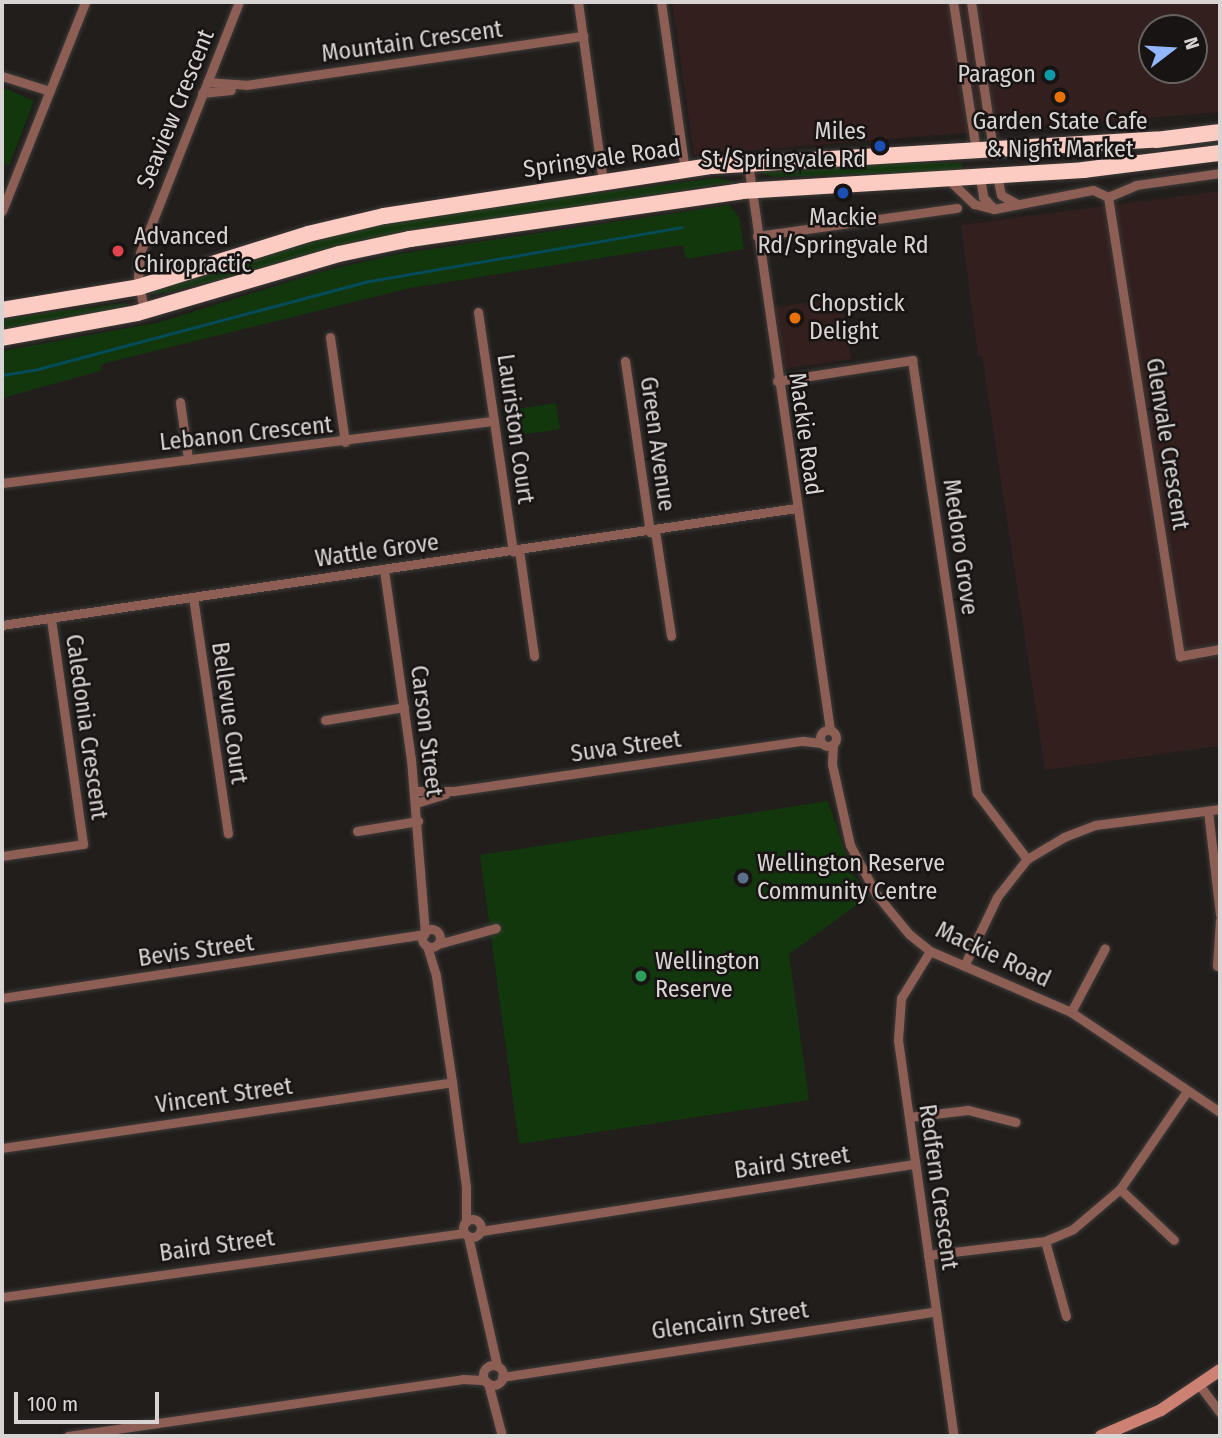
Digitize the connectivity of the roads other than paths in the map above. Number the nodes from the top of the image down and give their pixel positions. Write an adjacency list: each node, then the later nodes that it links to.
1 (85, 2): 13 (street)
2 (239, 2): 11 (street, Seaview Crescent)
3 (578, 2): 7 (street)
4 (661, 2): 19 (street)
5 (953, 2): 10 (street)
6 (971, 2): 9 (street)
7 (583, 36): 12 (street, Mountain Crescent); 24 (street)
8 (2, 76): 13 (street)
9 (982, 77): 10 (street); 16 (street)
10 (965, 79): 16 (street)
11 (207, 82): 12 (street, Mountain Crescent); 14 (street, Seaview Crescent)
12 (246, 85): 14 (street, Mountain Crescent)
13 (50, 91): 30 (street)
14 (202, 93): 32 (street, Seaview Crescent)
15 (1220, 132): 16 (highway, Springvale Road)
16 (984, 149): 18 (highway, Springvale Road); 21 (highway); 22 (highway)
17 (1220, 153): 21 (highway, Springvale Road)
18 (748, 163): 19 (highway, Springvale Road); 25 (street, Mackie Road)
19 (685, 170): 24 (highway, Springvale Road)
20 (1220, 173): 26 (street)
21 (997, 176): 22 (highway, Springvale Road); 27 (street)
22 (980, 177): 23 (highway, Springvale Road); 29 (street)
23 (948, 179): 25 (highway, Springvale Road); 29 (street)
24 (603, 182): 32 (highway, Springvale Road)
25 (751, 190): 31 (street, Mackie Road); 34 (highway, Springvale Road)
26 (1108, 197): 27 (street); 53 (street, Glenvale Crescent)
27 (1018, 205): 29 (street)
28 (957, 208): 31 (street)
29 (994, 209)
30 (2, 211)
31 (757, 236): 39 (street, Mackie Road)
32 (139, 287): 33 (highway, Springvale Road); 34 (street, Seaview Crescent)
33 (2, 310)
34 (144, 311): 37 (highway, Springvale Road)
35 (478, 312): 41 (street, Lauriston Court)
36 (330, 337): 42 (street)
37 (2, 338)
38 (625, 361): 46 (street, Green Avenue)
39 (777, 381): 45 (street, Mackie Road); 67 (street, Medoro Grove)
40 (180, 402): 43 (street)
41 (494, 421): 42 (street, Lebanon Crescent); 47 (street, Lauriston Court)
42 (345, 442): 43 (street, Lebanon Crescent)
43 (188, 459): 44 (street, Lebanon Crescent)
44 (2, 483)
45 (796, 510): 46 (street, Wattle Grove); 57 (street, Mackie Road)
46 (653, 532): 47 (street, Wattle Grove); 52 (street, Green Avenue)
47 (516, 551): 48 (street, Wattle Grove); 54 (street, Lauriston Court)
48 (384, 570): 49 (street, Wattle Grove); 55 (street, Carson Street)
49 (193, 597): 50 (street, Wattle Grove); 65 (street, Bellevue Court)
50 (51, 618): 51 (street, Wattle Grove); 66 (street, Caledonia Crescent)
51 (2, 625)
52 (671, 636)
53 (1220, 649)
54 (534, 656)
55 (404, 707): 56 (street); 58 (street, Carson Street)
56 (325, 720)
57 (826, 738): 59 (street, Suva Street); 72 (street, Mackie Road)
58 (415, 791): 59 (street, Suva Street); 60 (street, Carson Street)
59 (454, 791): 60 (street, Suva Street)
60 (416, 803): 63 (street, Carson Street)
61 (1220, 809): 62 (street)
62 (1208, 810): 67 (street); 68 (street)
63 (418, 821): 64 (street); 70 (street, Carson Street)
64 (357, 831)
65 (228, 833)
66 (2, 856)
67 (1027, 859): 73 (street)
68 (1220, 917): 74 (street)
69 (496, 928): 70 (street, Bevis Street)
70 (431, 938): 75 (street, Bevis Street); 77 (street, Carson Street)
71 (1105, 948): 76 (street)
72 (930, 951): 73 (street, Mackie Road); 80 (street, Redfern Crescent)
73 (964, 966): 76 (street, Mackie Road)
74 (1217, 966)
75 (2, 998)
76 (1071, 1012): 78 (street, Mackie Road)
77 (452, 1082): 82 (street, Vincent Street); 85 (street, Carson Street)
78 (1187, 1091): 79 (street, Mackie Road); 84 (street)
79 (1220, 1112)
80 (909, 1117): 81 (street); 83 (street, Redfern Crescent)
81 (1015, 1122)
82 (2, 1148)
83 (915, 1164): 85 (street, Baird Street); 88 (street, Redfern Crescent)
84 (1120, 1189): 86 (street); 87 (street)
85 (472, 1228): 89 (street, Baird Street); 92 (street, Carson Street)
86 (1174, 1240)
87 (1045, 1241): 88 (street); 91 (street)
88 (928, 1255): 90 (street, Redfern Crescent)
89 (2, 1297)
90 (936, 1311): 94 (street, Glencairn Street); 101 (street, Redfern Crescent)
91 (1066, 1316)
92 (487, 1335): 94 (street, Carson Street); 95 (street, Carson Street)
93 (1220, 1370): 96 (street)
94 (500, 1373): 95 (street); 95 (street); 97 (street, Carson Street)
95 (486, 1375): 97 (street, Carson Street); 99 (street)
96 (1200, 1386): 98 (street); 102 (street)
97 (498, 1413): 100 (street, Carson Street)
98 (1220, 1413)
99 (68, 1436)
100 (502, 1436)
101 (954, 1436)
102 (1101, 1436)

